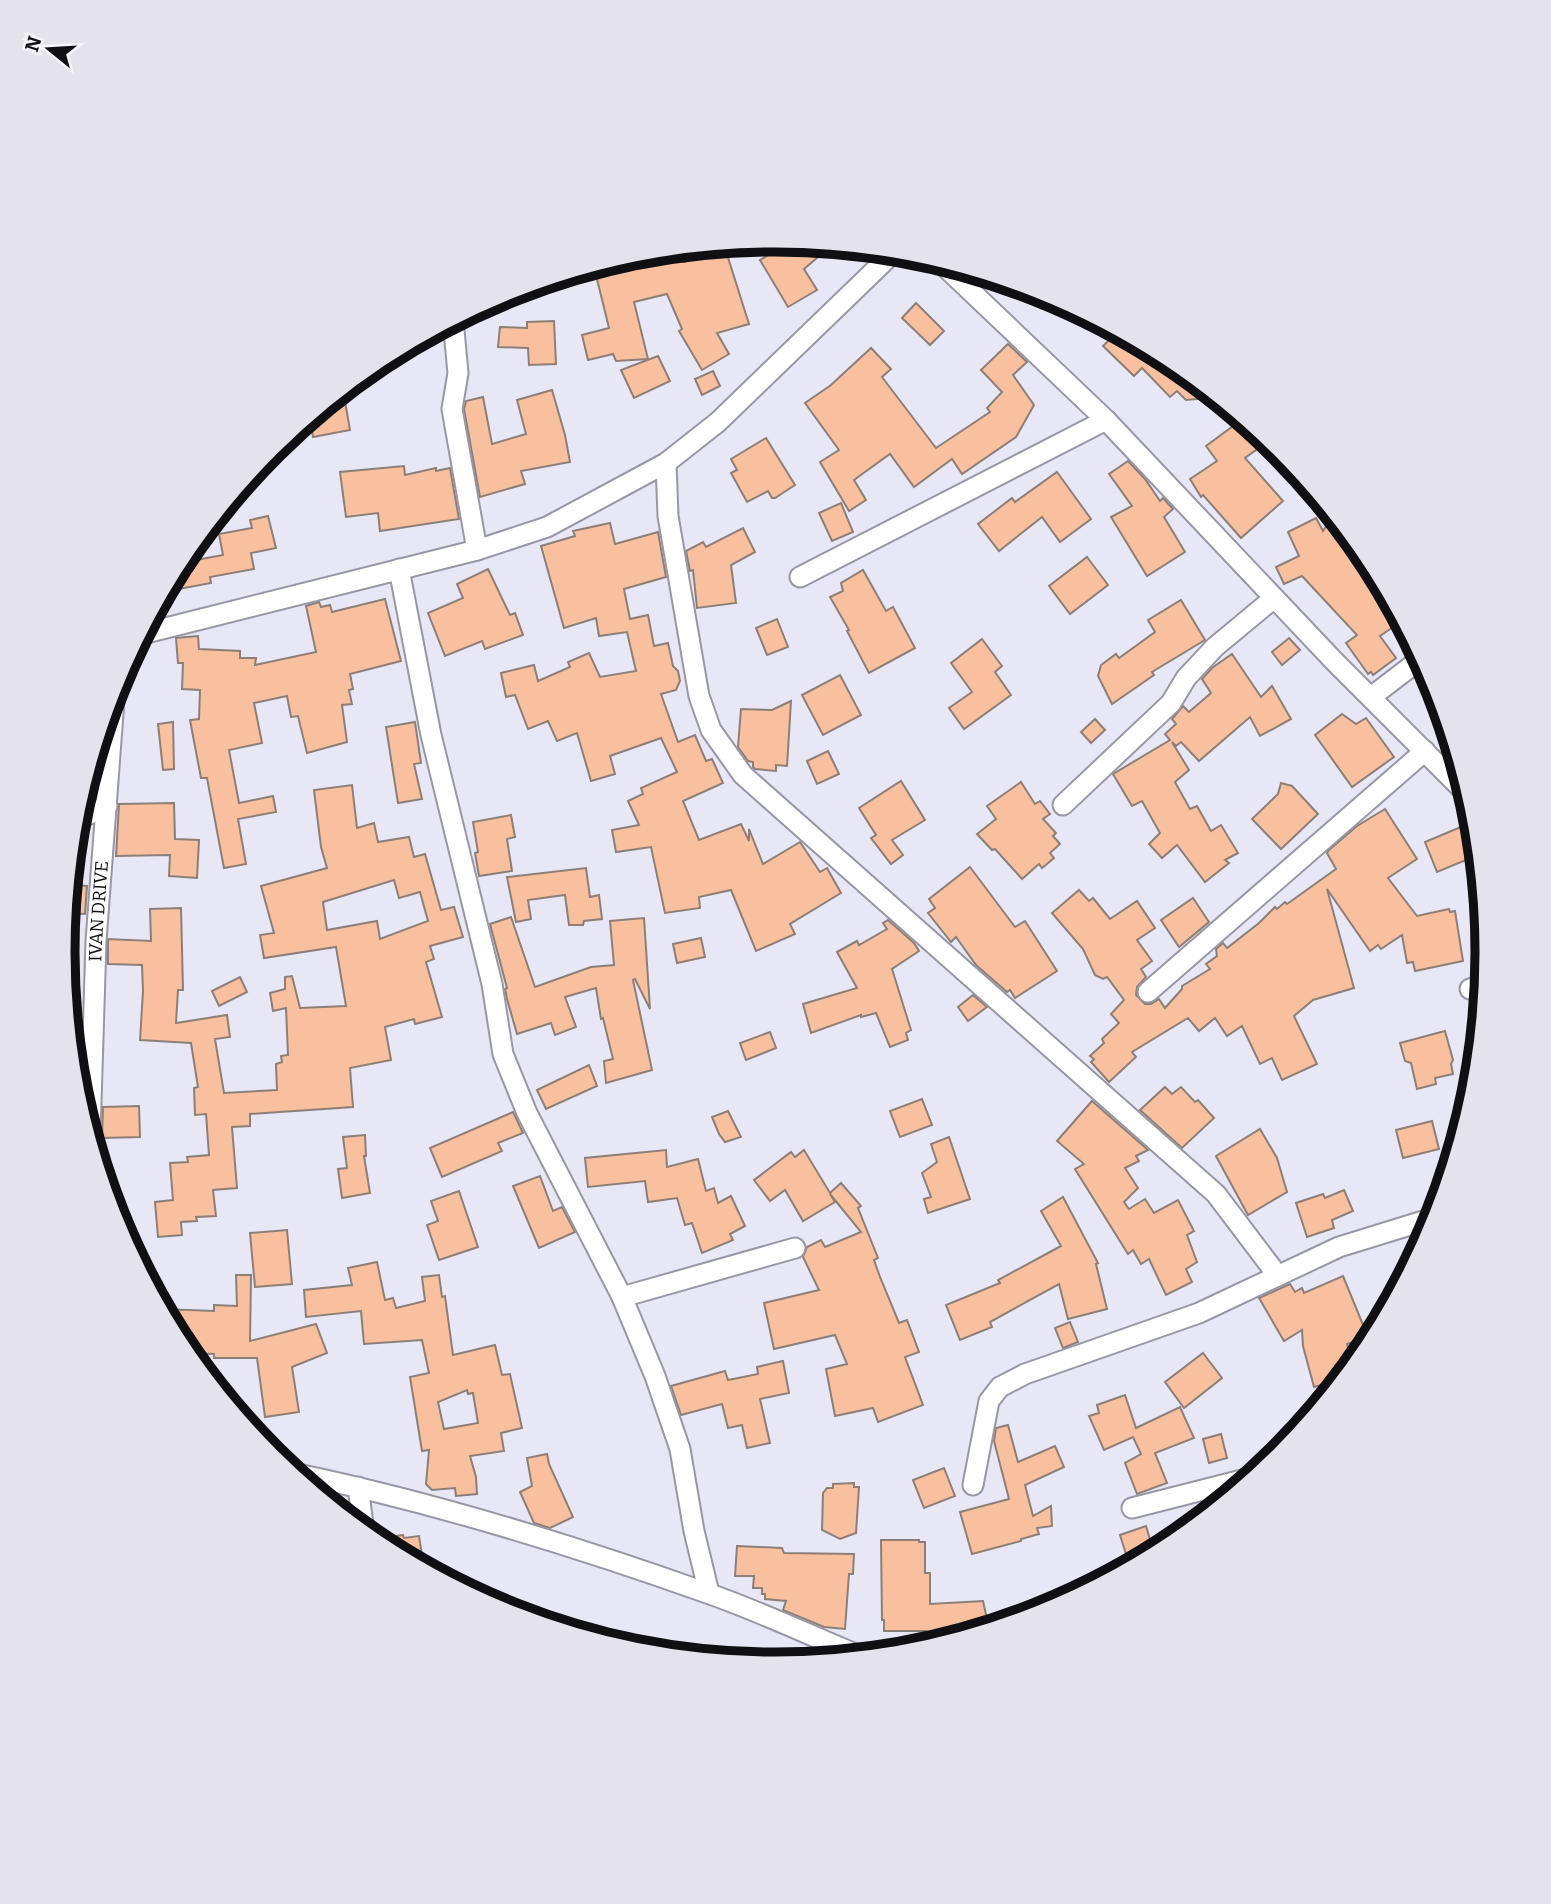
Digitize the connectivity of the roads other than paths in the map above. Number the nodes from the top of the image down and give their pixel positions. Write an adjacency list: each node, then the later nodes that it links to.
1 (885, 261): 5 (street)
2 (954, 275): 4 (street)
3 (454, 330): 6 (street)
4 (1106, 420): 8 (street); 9 (street)
5 (666, 463): 6 (street); 23 (street)
6 (477, 550): 7 (street)
7 (399, 569): 10 (street); 24 (street)
8 (800, 577)
9 (1274, 598): 12 (street); 16 (street)
10 (153, 631)
11 (1414, 664): 12 (street)
12 (1371, 697): 14 (street)
13 (112, 726): 17 (street, IVAN DRIVE)
14 (1425, 751): 15 (street); 19 (street)
15 (1454, 782)
16 (1063, 805)
17 (107, 806): 18 (street); 20 (street, IVAN DRIVE)
18 (89, 814)
19 (1149, 992)
20 (91, 1098)
21 (1421, 1222): 23 (street)
22 (796, 1248): 24 (street)
23 (1278, 1276): 27 (street)
24 (622, 1297): 31 (street)
25 (313, 1477): 28 (street)
26 (1231, 1483): 29 (street)
27 (973, 1485)
28 (358, 1487): 30 (street); 31 (street)
29 (1132, 1508)
30 (361, 1517)
31 (709, 1593): 32 (street)
32 (842, 1649)

